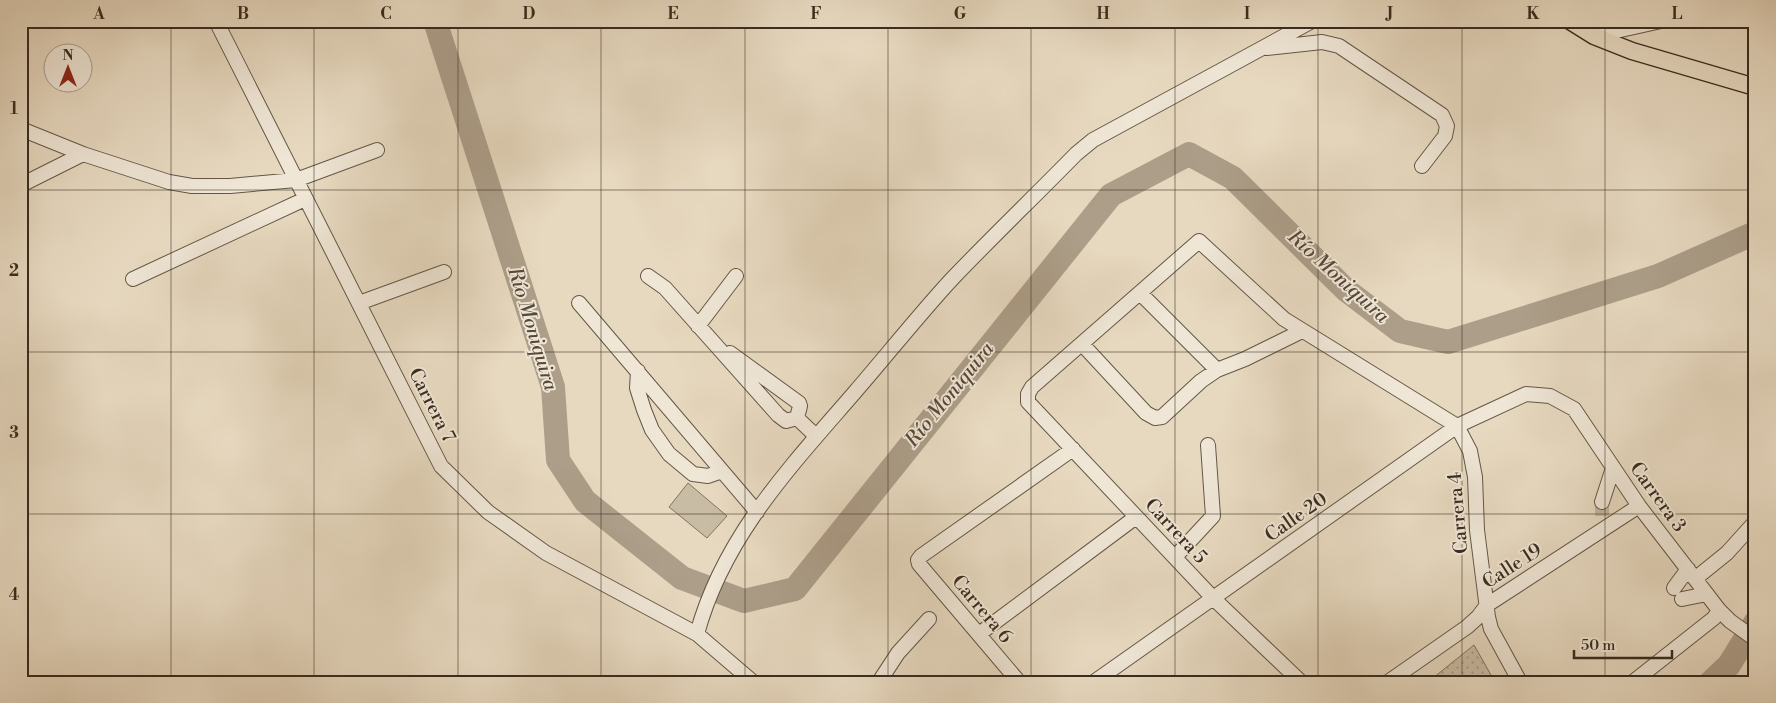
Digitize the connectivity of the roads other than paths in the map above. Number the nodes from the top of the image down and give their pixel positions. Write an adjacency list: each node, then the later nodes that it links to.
1 (216, 21): 12 (street, Carrera 7)
2 (1312, 21): 6 (street)
3 (1570, 21): 5 (main road)
4 (1661, 21): 5 (street)
5 (1594, 36): 7 (main road)
6 (1261, 49): 11 (street); 31 (street)
7 (1755, 87)
8 (21, 129): 10 (street)
9 (377, 150): 12 (street)
10 (83, 154): 12 (street); 13 (street)
11 (1422, 166)
12 (296, 180): 14 (street, Carrera 7)
13 (21, 185)
14 (305, 199): 18 (street); 21 (street, Carrera 7)
15 (444, 272): 21 (street)
16 (648, 276): 22 (street)
17 (736, 276): 22 (street)
18 (133, 279)
19 (1140, 293): 23 (street); 25 (street); 26 (street)
20 (579, 303): 27 (street)
21 (360, 304): 50 (street, Carrera 7)
22 (698, 326): 24 (street)
23 (1302, 331): 26 (street); 30 (street)
24 (710, 339): 29 (street); 29 (street)
25 (1082, 344): 26 (street); 33 (street, Carrera 5)
26 (1217, 370)
27 (638, 371): 35 (street); 35 (street)
28 (1526, 394): 30 (street, Calle 20); 34 (street, Carrera 3)
29 (797, 418): 31 (street)
30 (1457, 426): 45 (street, Calle 20); 47 (street, Carrera 4)
31 (816, 436): 38 (street)
32 (1208, 445): 41 (street)
33 (1073, 449): 39 (street, Carrera 5); 51 (street, Carrera 6)
34 (1613, 468): 36 (street); 37 (street, Carrera 3)
35 (722, 471): 38 (street)
36 (1602, 502)
37 (1639, 506): 42 (street, Carrera 3); 47 (street, Calle 19)
38 (756, 512): 50 (street)
39 (1136, 517): 41 (street, Carrera 5); 51 (street)
40 (1755, 522): 42 (street)
41 (1175, 558): 45 (street, Carrera 5)
42 (1692, 574): 43 (street); 44 (street, Carrera 3)
43 (1674, 588)
44 (1708, 594): 46 (street); 48 (street, Carrera 3)
45 (1213, 598): 56 (street, Calle 20); 57 (street, Carrera 5)
46 (1682, 599)
47 (1486, 605): 58 (street, Calle 19); 59 (street, Carrera 4)
48 (1719, 610): 52 (street, Carrera 3); 60 (street)
49 (929, 619): 54 (street)
50 (697, 634): 53 (street, Carrera 7)
51 (979, 634): 55 (street, Carrera 6)
52 (1755, 639)
53 (753, 682)
54 (879, 682)
55 (1019, 682)
56 (1094, 682)
57 (1301, 682)
58 (1388, 682)
59 (1520, 682)
60 (1633, 682)

